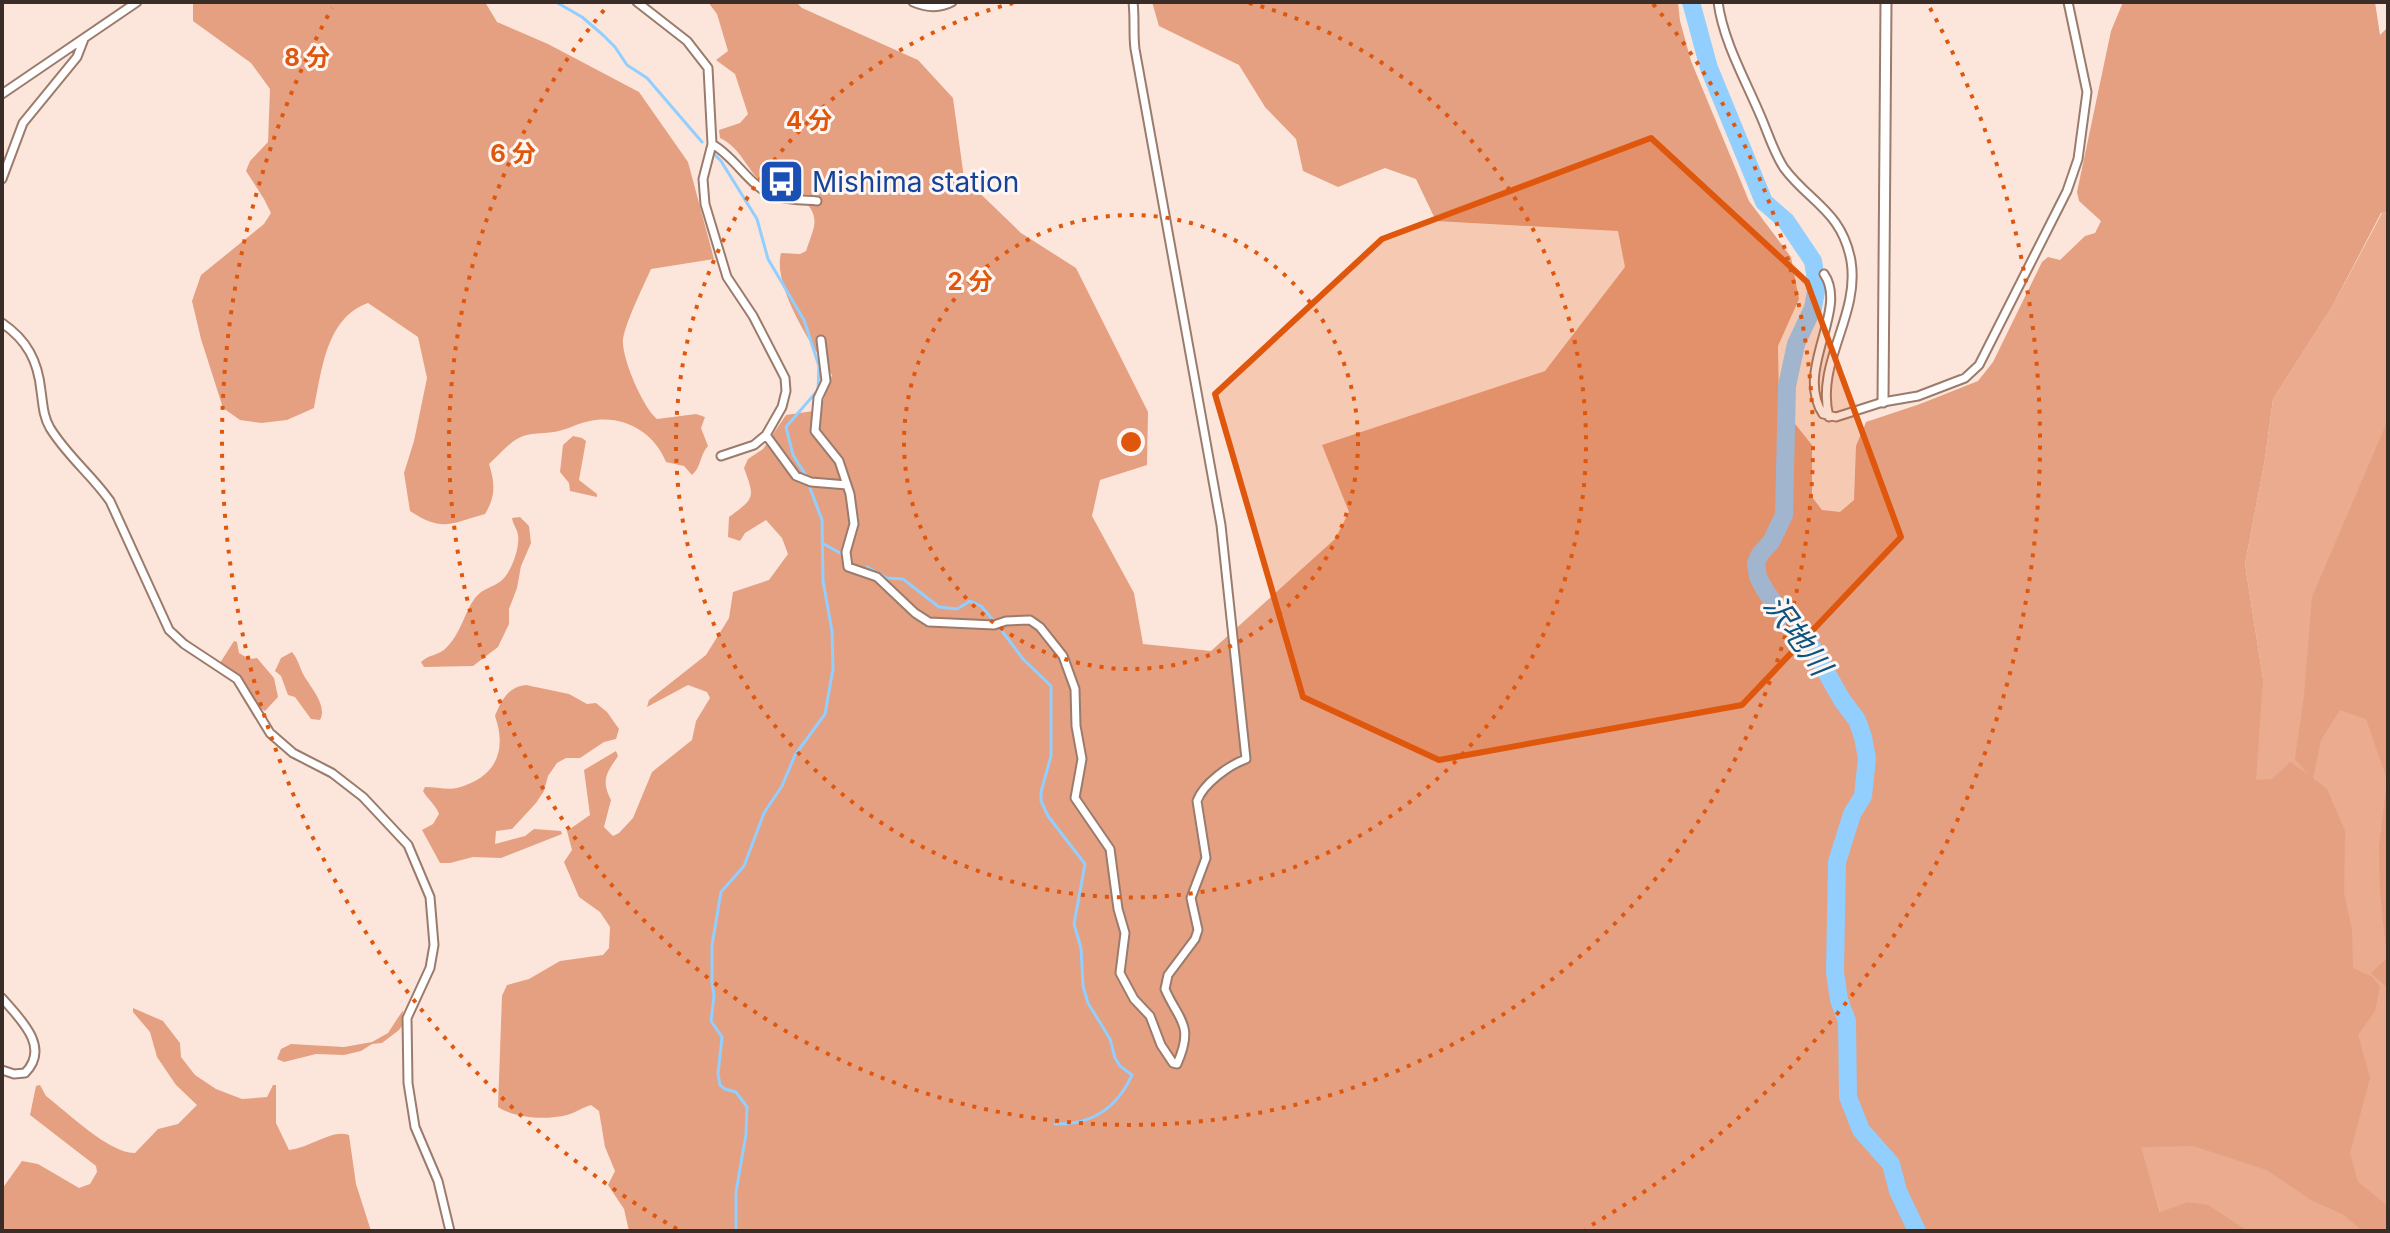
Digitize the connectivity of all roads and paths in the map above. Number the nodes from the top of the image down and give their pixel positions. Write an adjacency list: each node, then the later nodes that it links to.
1 (137, 2): 9 (street)
2 (637, 2): 11 (street)
3 (913, 2): 4 (street)
4 (952, 2)
5 (1133, 2): 21 (street)
6 (1718, 2): 18 (street)
7 (1886, 2): 17 (street)
8 (2068, 2): 17 (street)
9 (84, 39): 10 (street); 12 (street)
10 (2, 94)
11 (712, 144): 13 (street); 19 (street)
12 (2, 179)
13 (817, 201)
14 (1824, 274): 18 (street)
15 (2, 323): 24 (street)
16 (821, 340): 21 (street)
17 (1883, 402): 18 (street)
18 (1829, 417)
19 (766, 435): 20 (street); 21 (street)
20 (721, 456)
21 (847, 485)
22 (2, 998): 23 (street)
23 (2, 1070)
24 (450, 1231)

